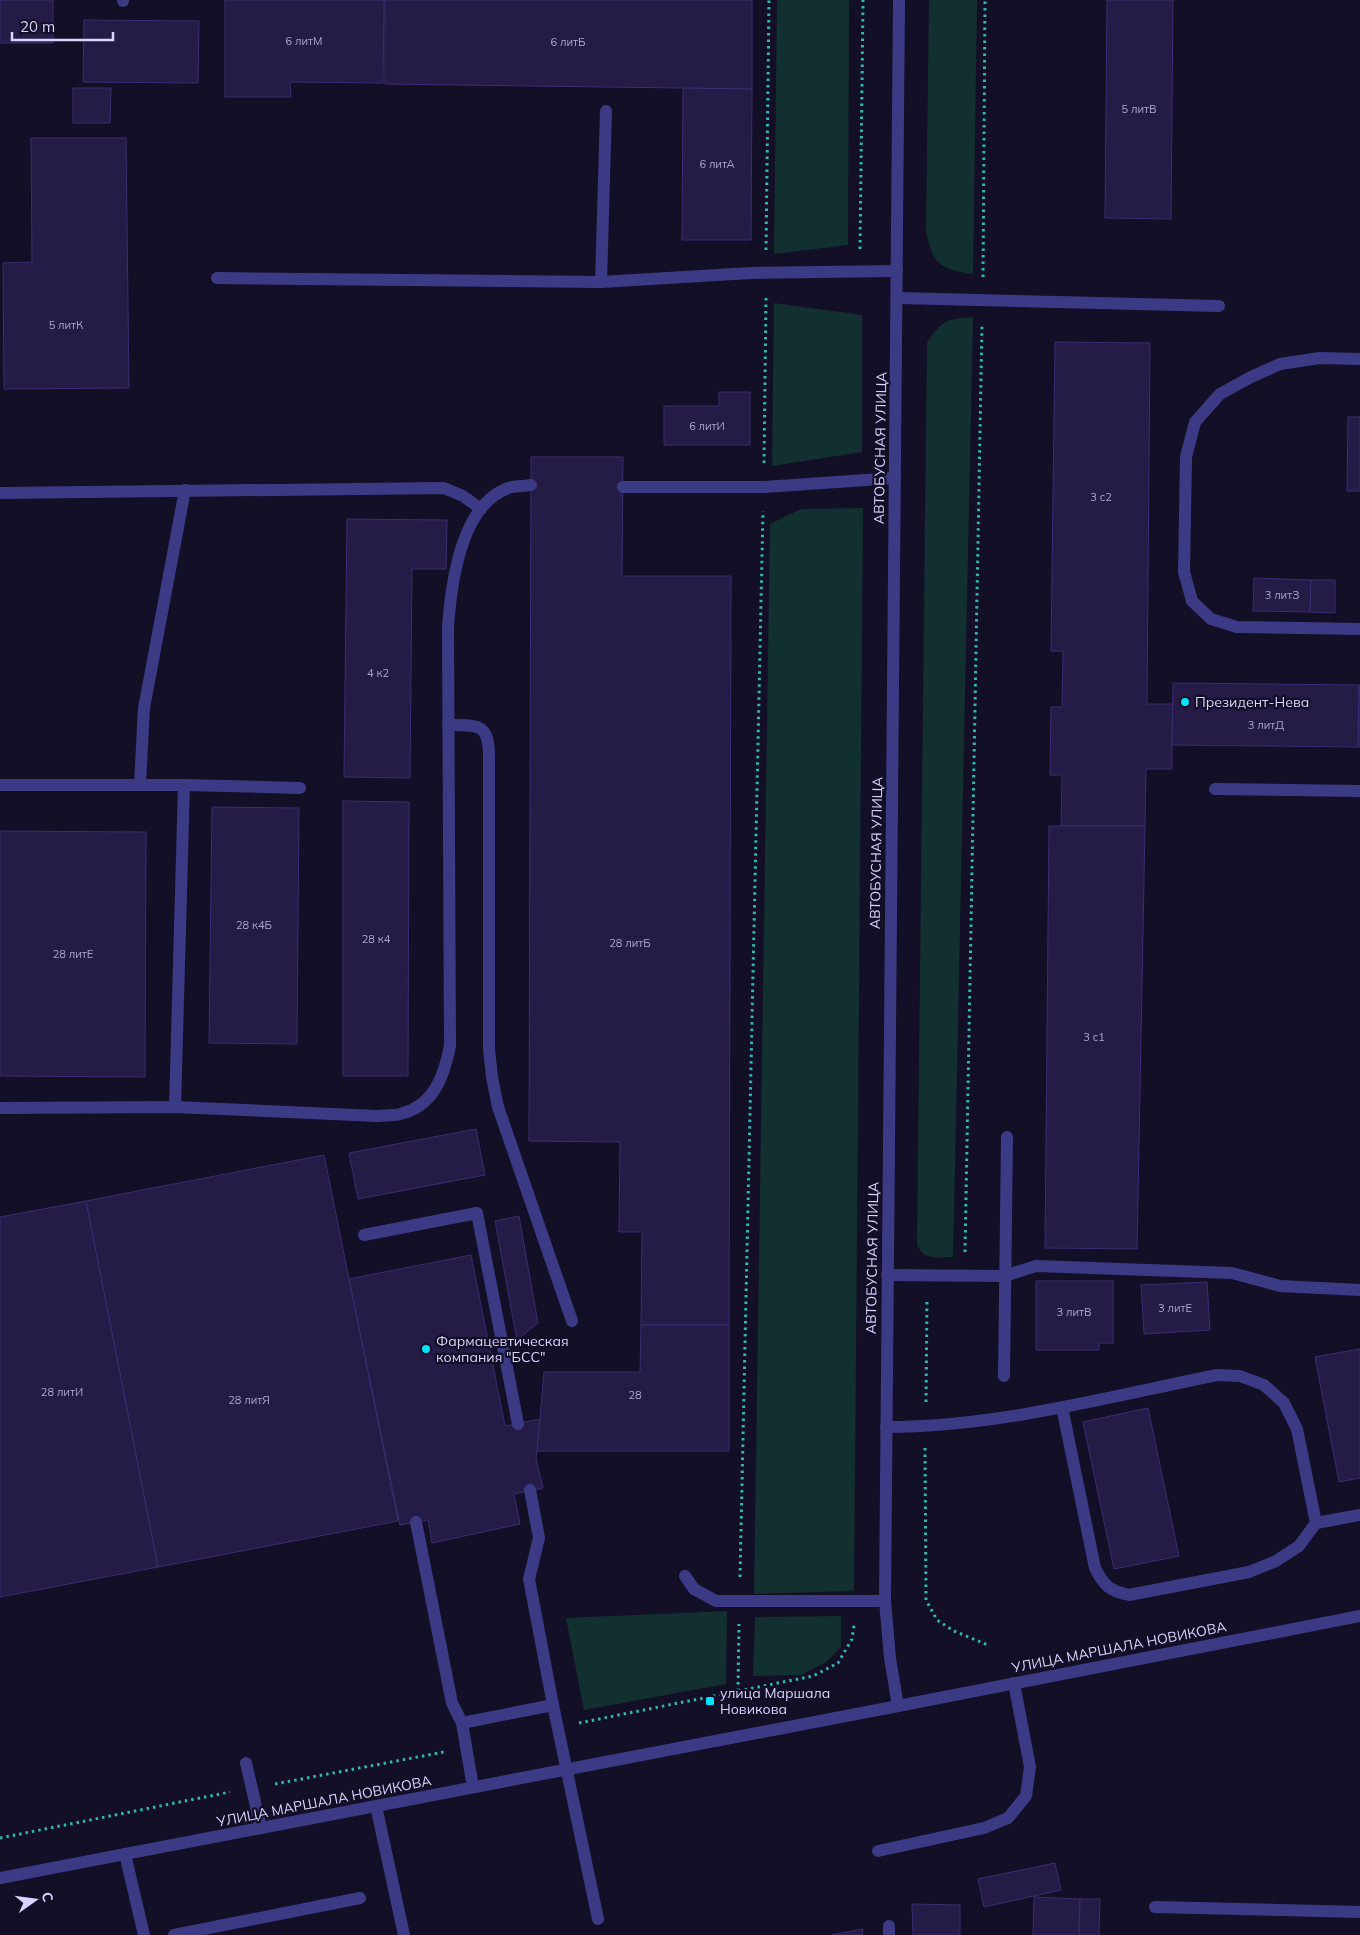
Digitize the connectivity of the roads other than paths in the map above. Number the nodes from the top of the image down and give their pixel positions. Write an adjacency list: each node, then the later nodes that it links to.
1 (899, 0): 3 (street, АВТОБУСНАЯ УЛИЦА)
2 (606, 111): 5 (street)
3 (897, 271): 5 (street); 6 (street, АВТОБУСНАЯ УЛИЦА)
4 (217, 278): 5 (street)
5 (602, 282)
6 (897, 298): 7 (street); 9 (street, АВТОБУСНАЯ УЛИЦА)
7 (1219, 306)
8 (1360, 359): 15 (street)
9 (895, 478): 11 (street); 27 (street, АВТОБУСНАЯ УЛИЦА)
10 (532, 485): 14 (street)
11 (623, 487)
12 (185, 490): 13 (street); 14 (street); 18 (street)
13 (0, 492)
14 (481, 509): 16 (street)
15 (1360, 628)
16 (448, 724): 23 (street); 30 (street)
17 (0, 785): 18 (street)
18 (140, 785): 19 (street)
19 (184, 785): 20 (street); 23 (street)
20 (300, 788)
21 (1215, 789): 22 (street)
22 (1360, 791)
23 (175, 1107): 24 (street)
24 (0, 1108)
25 (1007, 1137): 28 (street)
26 (364, 1235): 33 (street)
27 (887, 1275): 28 (street); 34 (street, АВТОБУСНАЯ УЛИЦА)
28 (1004, 1276): 29 (street); 31 (street)
29 (1360, 1290)
30 (572, 1321)
31 (1004, 1376)
32 (1062, 1407): 34 (street); 38 (street); 38 (street)
33 (518, 1424)
34 (886, 1427): 40 (street, АВТОБУСНАЯ УЛИЦА)
35 (530, 1490): 43 (street)
36 (1360, 1515): 38 (street)
37 (416, 1522): 45 (street)
38 (1316, 1524)
39 (685, 1576): 40 (street)
40 (885, 1601): 44 (street, АВТОБУСНАЯ УЛИЦА)
41 (1360, 1616): 42 (street, УЛИЦА МАРШАЛА НОВИКОВА)
42 (1014, 1683): 44 (street, УЛИЦА МАРШАЛА НОВИКОВА); 51 (street)
43 (553, 1705): 45 (street); 47 (street)
44 (898, 1706): 47 (street, УЛИЦА МАРШАЛА НОВИКОВА)
45 (462, 1723): 48 (street)
46 (246, 1763): 50 (street)
47 (567, 1769): 48 (street, УЛИЦА МАРШАЛА НОВИКОВА); 57 (street)
48 (473, 1787): 49 (street, УЛИЦА МАРШАЛА НОВИКОВА)
49 (376, 1806): 50 (street, УЛИЦА МАРШАЛА НОВИКОВА); 60 (street)
50 (261, 1828): 52 (street, УЛИЦА МАРШАЛА НОВИКОВА)
51 (878, 1851)
52 (125, 1854): 53 (street, УЛИЦА МАРШАЛА НОВИКОВА); 58 (street)
53 (0, 1878)
54 (360, 1898): 59 (street)
55 (1155, 1907): 56 (street)
56 (1360, 1912)
57 (598, 1919)
58 (144, 1935)
59 (174, 1935)
60 (404, 1935)

